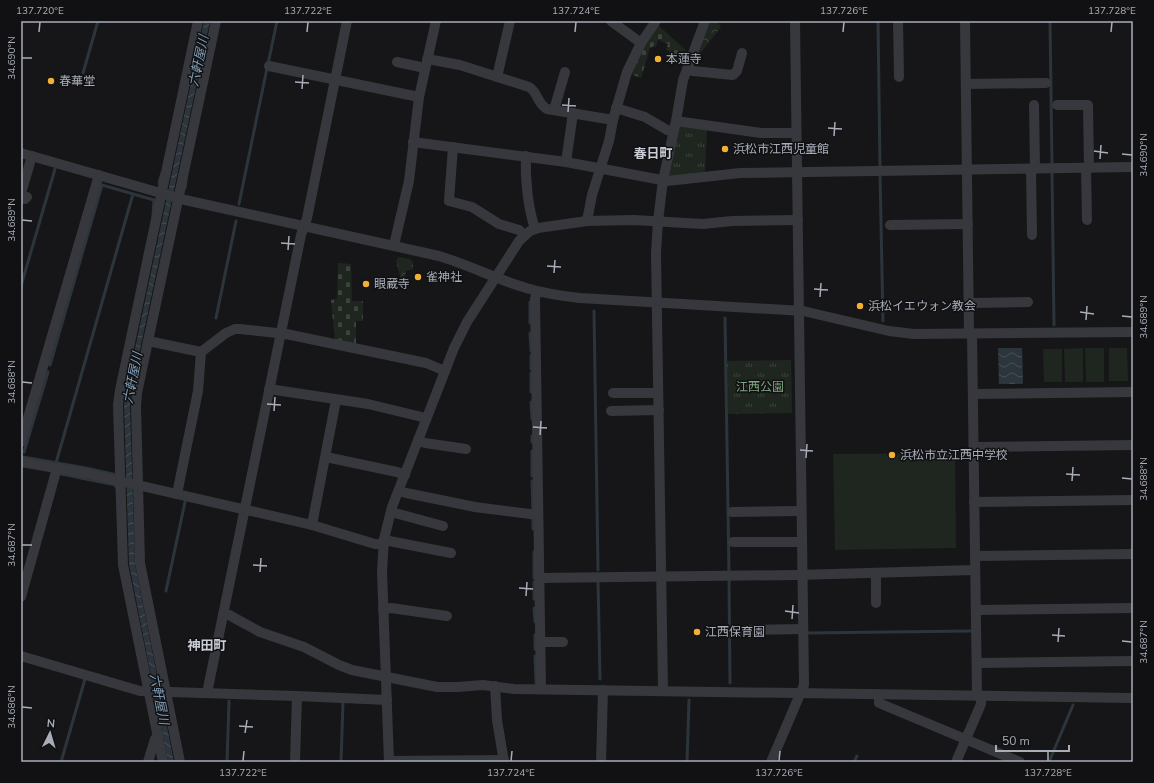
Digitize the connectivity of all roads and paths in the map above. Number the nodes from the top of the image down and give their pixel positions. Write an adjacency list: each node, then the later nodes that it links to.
1 (198, 21): 47 (street)
2 (216, 21): 49 (street)
3 (348, 21): 21 (street)
4 (436, 21): 15 (street)
5 (510, 21): 19 (street)
6 (611, 21): 12 (street)
7 (656, 21): 12 (street)
8 (704, 21): 17 (street)
9 (795, 21): 32 (street)
10 (898, 21): 20 (street)
11 (965, 21): 23 (street)
12 (641, 43): 27 (street)
13 (742, 53): 17 (street)
14 (397, 62): 15 (street)
15 (426, 63): 19 (street); 24 (street)
16 (269, 66): 21 (street)
17 (687, 69): 31 (street)
18 (565, 72): 28 (street)
19 (497, 77): 28 (street)
20 (899, 77)
21 (336, 80): 24 (street); 56 (street)
22 (1046, 83): 23 (street)
23 (966, 84): 43 (street)
24 (419, 96): 33 (street)
25 (1034, 105): 42 (street)
26 (1057, 105): 41 (street)
27 (616, 108): 30 (street); 31 (street)
28 (554, 110): 29 (street)
29 (573, 113): 30 (street); 38 (street)
30 (613, 120): 40 (street)
31 (675, 126): 32 (street); 46 (street)
32 (796, 133): 44 (street)
33 (413, 142): 34 (street); 60 (street)
34 (453, 147): 37 (street); 58 (street)
35 (21, 153): 36 (street)
36 (32, 156): 45 (street); 48 (street)
37 (526, 156): 38 (street); 57 (street)
38 (566, 162): 40 (street)
39 (1133, 167): 41 (street)
40 (600, 168): 46 (street); 52 (street)
41 (1087, 168): 42 (street); 51 (street)
42 (1033, 169): 43 (street); 59 (street)
43 (967, 170): 44 (street); 54 (street)
44 (797, 172): 46 (street); 50 (street)
45 (98, 175): 47 (street); 83 (street)
46 (663, 180): 53 (street)
47 (162, 194): 49 (street); 91 (street)
48 (23, 196)
49 (178, 198): 56 (street); 70 (street)
50 (798, 220): 53 (street); 66 (street)
51 (1087, 220)
52 (587, 221): 53 (street); 57 (street)
53 (658, 221): 63 (street)
54 (968, 224): 55 (street); 65 (street)
55 (890, 225)
56 (305, 226): 60 (street); 68 (street)
57 (535, 229): 58 (street)
58 (524, 235): 61 (street)
59 (1032, 235)
60 (394, 246): 61 (street)
61 (496, 276): 62 (street); 72 (street)
62 (537, 291): 63 (street); 101 (street)
63 (657, 302): 66 (street); 76 (street)
64 (1028, 302): 65 (street)
65 (969, 303): 69 (street)
66 (799, 311): 69 (street); 98 (street)
67 (1133, 332): 69 (street)
68 (281, 333): 71 (street); 72 (street); 73 (street)
69 (971, 334): 77 (street)
70 (148, 341): 71 (street); 92 (street)
71 (200, 352): 94 (street)
72 (445, 370): 81 (street)
73 (269, 389): 78 (street); 97 (street)
74 (1133, 392): 77 (street)
75 (613, 393): 76 (street)
76 (658, 393): 79 (street)
77 (973, 394): 85 (street)
78 (336, 400): 81 (street); 87 (street)
79 (658, 410): 80 (street); 113 (street)
80 (611, 411)
81 (426, 418): 82 (street)
82 (418, 440): 86 (street); 90 (street)
83 (21, 442)
84 (1133, 445): 85 (street)
85 (975, 447): 96 (street)
86 (466, 448)
87 (326, 457): 90 (street); 102 (street)
88 (21, 462): 89 (street)
89 (58, 468): 91 (street); 115 (street)
90 (404, 475): 93 (street)
91 (121, 481): 92 (street); 133 (street)
92 (136, 485): 94 (street); 135 (street)
93 (399, 490): 99 (street); 101 (street)
94 (177, 494): 97 (street)
95 (1133, 500): 96 (street)
96 (976, 502): 109 (street)
97 (244, 510): 102 (street); 120 (street)
98 (801, 510): 100 (street); 106 (street)
99 (391, 512): 103 (street); 104 (street)
100 (732, 512)
101 (538, 515): 114 (street)
102 (312, 525): 104 (street)
103 (443, 526)
104 (384, 542): 107 (street); 118 (street)
105 (733, 542): 106 (street)
106 (802, 542): 112 (street)
107 (451, 553)
108 (1133, 554): 109 (street)
109 (977, 556): 110 (street)
110 (975, 570): 111 (street); 119 (street)
111 (876, 573): 112 (street); 116 (street)
112 (802, 575): 113 (street); 122 (street)
113 (661, 577): 114 (street); 134 (street)
114 (539, 578): 124 (street)
115 (21, 597)
116 (876, 603)
117 (1133, 608): 119 (street)
118 (383, 609): 121 (street); 129 (street)
119 (976, 610): 128 (street)
120 (223, 614): 129 (street); 136 (street)
121 (447, 616)
122 (803, 629): 123 (street); 137 (street)
123 (746, 630)
124 (540, 642): 125 (street); 131 (street)
125 (564, 642)
126 (21, 656): 133 (street)
127 (1133, 661): 128 (street)
128 (977, 663): 140 (street)
129 (386, 678): 130 (street); 142 (street)
130 (495, 686): 131 (street); 146 (street)
131 (540, 689): 132 (street)
132 (603, 690): 134 (street); 151 (street)
133 (149, 691): 135 (street); 143 (street)
134 (662, 691): 137 (street)
135 (165, 692): 136 (street); 149 (street)
136 (207, 693): 139 (street)
137 (800, 693): 138 (street); 152 (street)
138 (879, 694): 140 (street); 144 (street)
139 (297, 696): 142 (street); 150 (street)
140 (979, 696): 141 (street); 144 (street)
141 (1133, 698)
142 (387, 700): 145 (street)
143 (158, 738): 147 (street); 148 (street)
144 (966, 739): 153 (street); 154 (street)
145 (389, 761): 146 (street)
146 (504, 761)
147 (148, 762)
148 (162, 762)
149 (180, 762)
150 (295, 762)
151 (601, 762)
152 (771, 762)
153 (956, 762)
154 (1020, 762)

